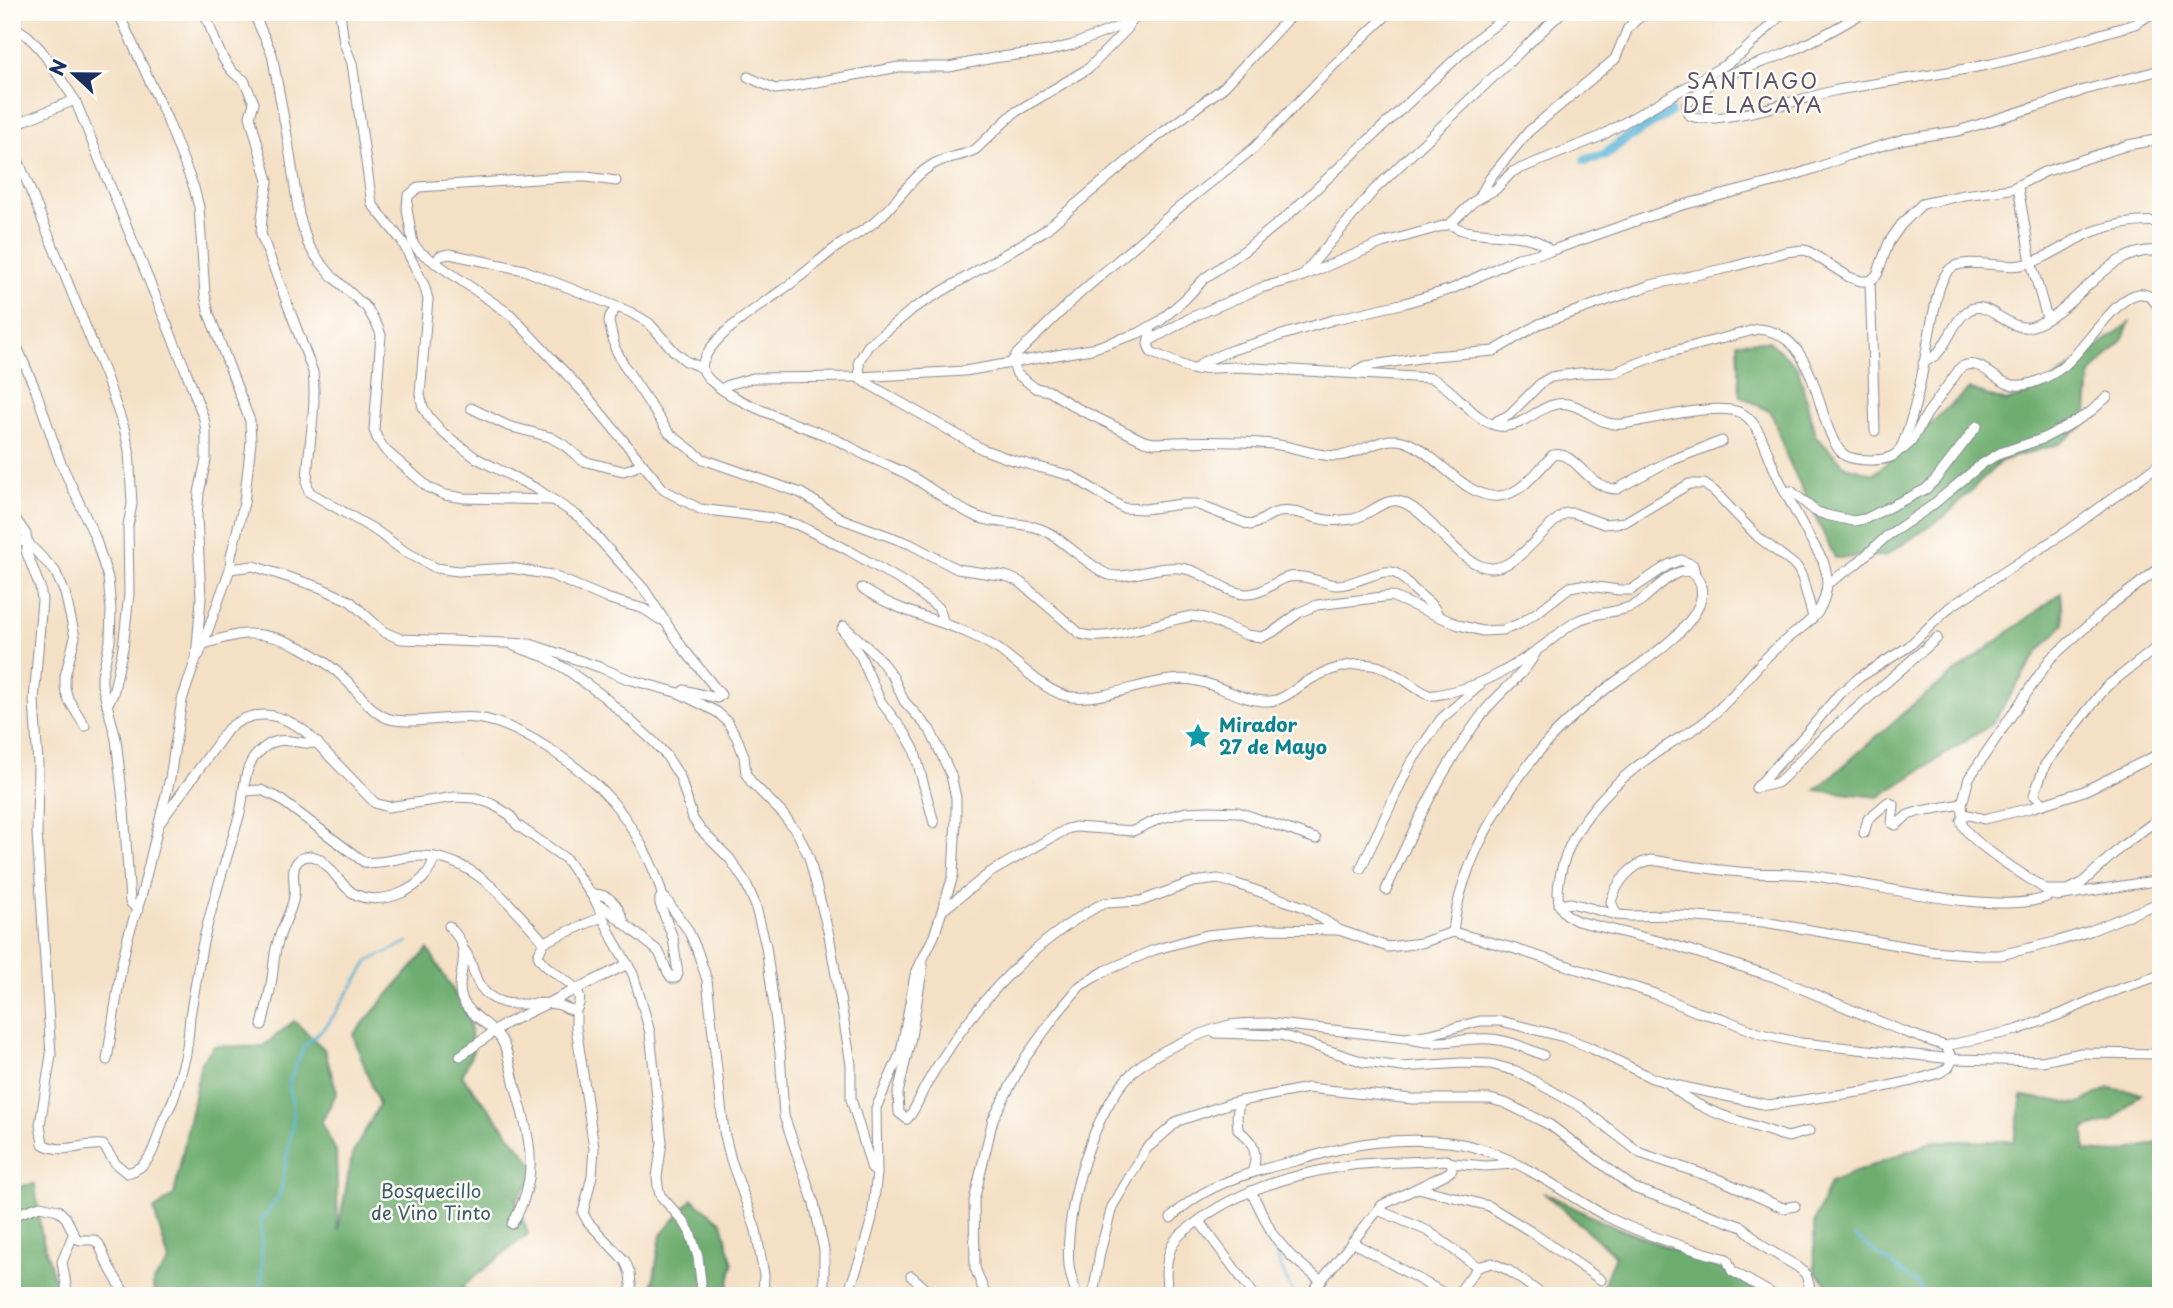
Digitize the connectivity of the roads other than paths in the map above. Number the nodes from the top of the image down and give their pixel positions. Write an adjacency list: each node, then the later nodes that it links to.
1 (118, 12): 66 (street)
2 (204, 12): 72 (street)
3 (253, 12): 61 (street)
4 (340, 12): 61 (street)
5 (1083, 12): 15 (street)
6 (1145, 12): 15 (street)
7 (1294, 12): 49 (street)
8 (1390, 12): 44 (street)
9 (1513, 12): 41 (street)
10 (1562, 12): 36 (street)
11 (1649, 12): 29 (street)
12 (1784, 12): 17 (street)
13 (1864, 12): 19 (street)
14 (2155, 12): 23 (street)
15 (1130, 22): 20 (street); 46 (street)
16 (12, 25): 22 (street)
17 (1725, 65): 19 (street); 29 (street)
18 (2161, 70): 32 (street)
19 (1731, 74): 21 (street)
20 (748, 77)
21 (1706, 86): 23 (street); 23 (street)
22 (75, 100): 24 (street); 79 (street)
23 (1716, 118)
24 (12, 128)
25 (2161, 139): 28 (street)
26 (12, 145): 82 (street)
27 (616, 181): 35 (street)
28 (2018, 187): 34 (street); 37 (street)
29 (1479, 198): 31 (street)
30 (2161, 222): 34 (street)
31 (1450, 224): 32 (street); 36 (street)
32 (1550, 251): 47 (street)
33 (2161, 251): 40 (street)
34 (2031, 262): 40 (street); 45 (street)
35 (435, 263): 38 (street); 58 (street)
36 (1303, 276): 43 (street)
37 (1870, 281): 48 (street); 55 (street)
38 (617, 307): 46 (street); 70 (street)
39 (2161, 313): 57 (street)
40 (2047, 318): 45 (street)
41 (1151, 328): 43 (street); 44 (street)
42 (12, 335): 82 (street)
43 (1149, 341): 47 (street)
44 (1012, 362): 49 (street); 56 (street)
45 (1923, 363): 57 (street)
46 (702, 368): 50 (street)
47 (1196, 370): 48 (street)
48 (1356, 373): 53 (street)
49 (859, 377): 50 (street); 71 (street)
50 (722, 389): 70 (street)
51 (2106, 397): 68 (street)
52 (471, 408): 58 (street)
53 (1495, 425): 57 (street); 60 (street)
54 (1977, 426): 60 (street)
55 (1875, 431)
56 (1722, 441)
57 (1899, 451)
58 (640, 463): 73 (street)
59 (2161, 463): 74 (street)
60 (1785, 492): 68 (street)
61 (554, 500): 72 (street)
62 (12, 514): 64 (street)
63 (12, 539): 64 (street)
64 (27, 542): 83 (street); 86 (street)
65 (2161, 566): 87 (street)
66 (230, 569): 75 (street); 76 (street)
67 (1695, 575): 70 (street); 78 (street); 112 (street)
68 (1828, 583): 71 (street)
69 (862, 588): 73 (street)
70 (1437, 616)
71 (1814, 617): 104 (street)
72 (666, 621): 81 (street)
73 (944, 623): 80 (street)
74 (1937, 638)
75 (510, 643): 81 (street); 157 (street)
76 (204, 644): 79 (street); 101 (street)
77 (2161, 644): 88 (street)
78 (1536, 650): 80 (street); 98 (street)
79 (196, 659): 92 (street)
80 (1486, 679): 96 (street)
81 (673, 691): 137 (street)
82 (107, 705): 105 (street)
83 (85, 726)
84 (317, 743): 86 (street); 92 (street); 100 (street)
85 (2161, 753): 88 (street)
86 (244, 791): 95 (street)
87 (1962, 804): 89 (street); 93 (street)
88 (2044, 804): 89 (street)
89 (1963, 815): 99 (street)
90 (2161, 817): 99 (street)
91 (934, 823): 106 (street)
92 (158, 824): 105 (street)
93 (1864, 833)
94 (1316, 839): 106 (street)
95 (434, 857): 113 (street); 121 (street)
96 (1361, 868)
97 (2161, 880): 99 (street)
98 (1386, 890)
99 (2050, 893): 107 (street)
100 (592, 894): 103 (street); 109 (street)
101 (663, 898): 109 (street); 156 (street)
102 (2161, 902): 107 (street)
103 (598, 905): 108 (street); 109 (street)
104 (1559, 905): 107 (street); 125 (street)
105 (138, 910): 130 (street)
106 (941, 911): 115 (street)
107 (1618, 915)
108 (602, 917): 113 (street); 116 (street)
109 (624, 924)
110 (449, 926): 114 (street)
111 (1339, 930): 112 (street); 115 (street); 160 (street)
112 (1453, 932): 129 (street)
113 (544, 942): 118 (street)
114 (463, 950): 119 (street); 122 (street)
115 (920, 962): 137 (street)
116 (628, 964): 118 (street); 155 (street)
117 (2161, 975): 125 (street)
118 (576, 990): 119 (street); 120 (street)
119 (546, 1004): 120 (street); 122 (street)
120 (576, 1010): 154 (street)
121 (262, 1025)
122 (494, 1032): 128 (street); 145 (street)
123 (1209, 1032): 124 (street); 140 (street); 161 (street)
124 (1406, 1038): 127 (street); 131 (street)
125 (1945, 1046): 129 (street)
126 (2161, 1054): 129 (street)
127 (1543, 1055)
128 (460, 1056)
129 (1953, 1059): 131 (street)
130 (107, 1060)
131 (1668, 1083): 133 (street)
132 (1239, 1101): 136 (street); 162 (street); 170 (street)
133 (1809, 1131)
134 (1452, 1163): 135 (street); 138 (street); 139 (street)
135 (1517, 1164): 136 (street); 169 (street)
136 (1252, 1172): 143 (street)
137 (877, 1173): 158 (street)
138 (1418, 1188): 141 (street); 150 (street)
139 (1251, 1191): 144 (street); 151 (street)
140 (1795, 1206)
141 (1378, 1210): 147 (street); 148 (street)
142 (12, 1216): 146 (street)
143 (1171, 1218)
144 (1199, 1221): 163 (street); 164 (street)
145 (512, 1224)
146 (73, 1235): 152 (street); 153 (street)
147 (1352, 1242): 151 (street); 166 (street)
148 (1478, 1267): 167 (street); 168 (street)
149 (911, 1276): 159 (street)
150 (1601, 1280)
151 (1321, 1281): 165 (street)
152 (68, 1296)
153 (126, 1296)
154 (632, 1296)
155 (699, 1296)
156 (763, 1296)
157 (824, 1296)
158 (847, 1296)
159 (934, 1296)
160 (986, 1296)
161 (1077, 1296)
162 (1093, 1296)
163 (1169, 1296)
164 (1255, 1296)
165 (1309, 1296)
166 (1449, 1296)
167 (1456, 1296)
168 (1544, 1296)
169 (1776, 1296)
170 (1812, 1296)

